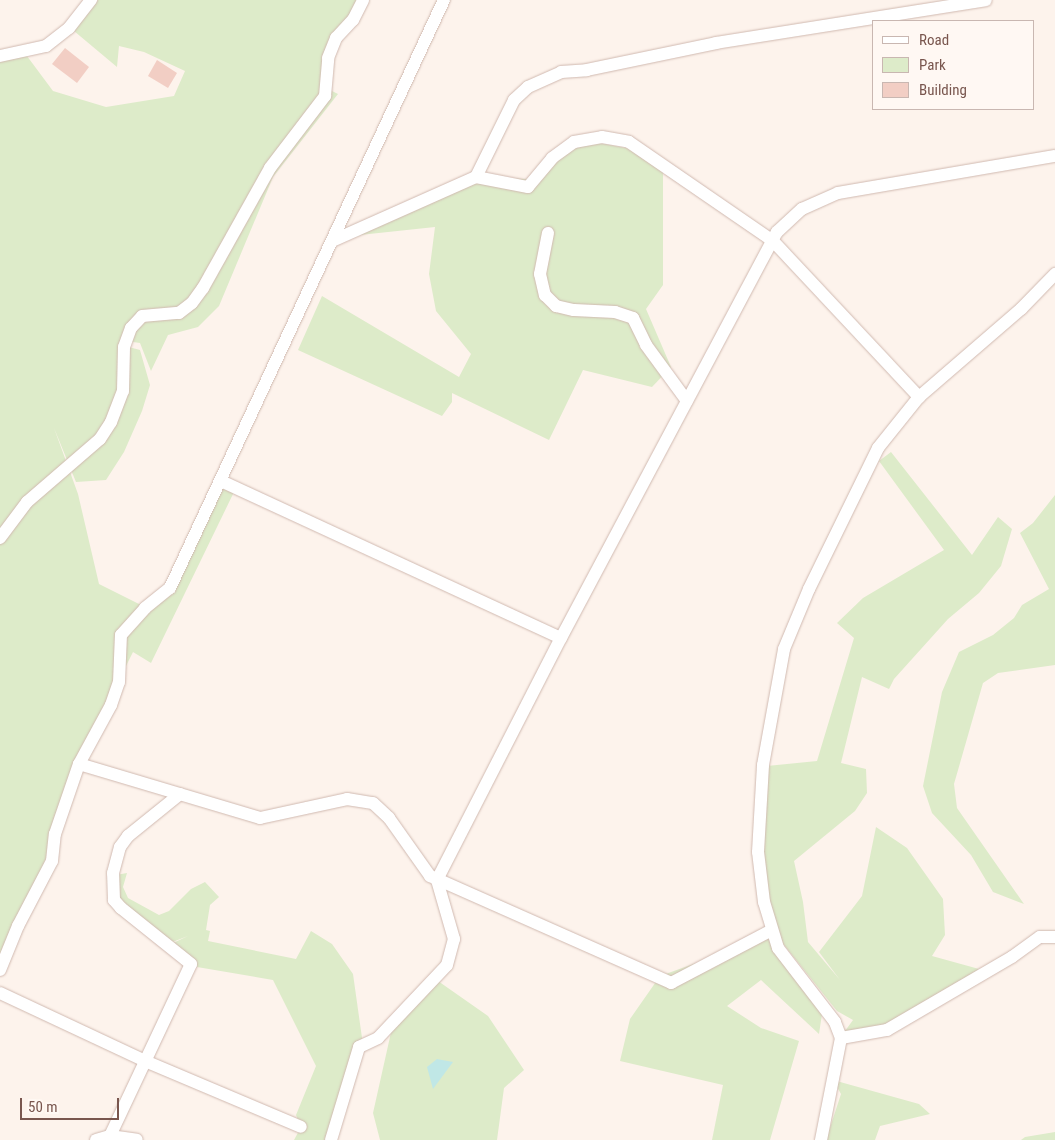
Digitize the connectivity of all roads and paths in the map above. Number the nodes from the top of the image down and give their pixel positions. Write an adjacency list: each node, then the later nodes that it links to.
1 (91, 0): 5 (street)
2 (363, 0): 15 (street)
3 (444, 0): 9 (street)
4 (986, 0): 7 (street)
5 (0, 56)
6 (1055, 156): 10 (street)
7 (476, 177): 9 (street); 10 (street)
8 (548, 233): 13 (street)
9 (332, 241): 14 (street)
10 (773, 241): 12 (street); 13 (street)
11 (1055, 274): 12 (street)
12 (919, 397): 20 (street)
13 (687, 401): 16 (street)
14 (222, 481): 16 (street); 17 (street)
15 (0, 538)
16 (562, 638): 19 (street)
17 (79, 764): 18 (street); 22 (street)
18 (180, 794): 19 (street); 25 (street)
19 (437, 880): 20 (street); 30 (street)
20 (772, 930): 24 (street)
21 (1055, 937): 24 (street)
22 (0, 970)
23 (0, 993): 25 (street)
24 (841, 1038): 31 (street)
25 (145, 1061): 26 (street); 27 (street)
26 (301, 1127)
27 (110, 1136): 28 (street); 29 (street)
28 (96, 1140)
29 (137, 1140)
30 (331, 1140)
31 (821, 1140)

